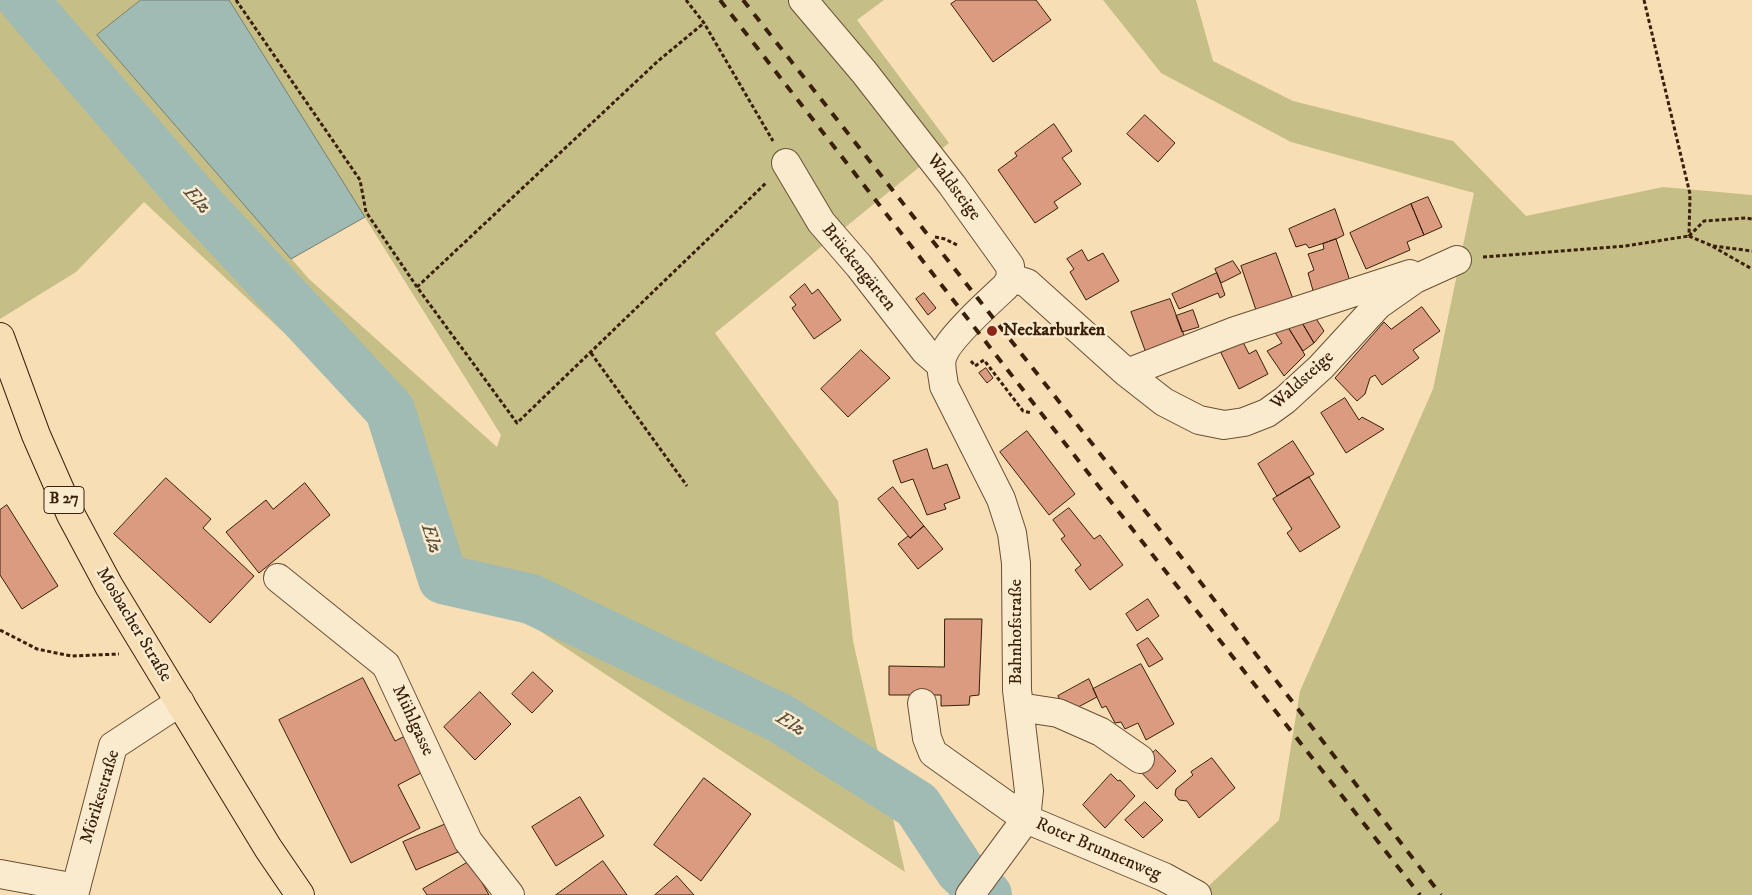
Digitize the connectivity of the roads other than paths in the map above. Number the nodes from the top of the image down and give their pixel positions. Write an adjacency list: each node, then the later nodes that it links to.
1 (803, 0): 3 (street, Waldsteige)
2 (786, 163): 5 (street, Brückengärten)
3 (1011, 278): 5 (street); 6 (street, Waldsteige)
4 (0, 337): 8 (main road, Mosbacher Straße / B 27)
5 (941, 365): 10 (street, Bahnhofstraße)
6 (1127, 373): 6 (street, Waldsteige)
7 (278, 578): 16 (street, Mühlgasse)
8 (180, 702): 14 (street, Mörikestraße); 15 (main road, Mosbacher Straße / B 27)
9 (922, 704): 12 (street, Roter Brunnenweg)
10 (1018, 707): 11 (street); 12 (street, Bahnhofstraße)
11 (1140, 759)
12 (1026, 819): 17 (street, Bahnhofstraße); 18 (street, Roter Brunnenweg)
13 (0, 874): 14 (street)
14 (75, 891)
15 (300, 895)
16 (510, 895)
17 (970, 895)
18 (1197, 895)

